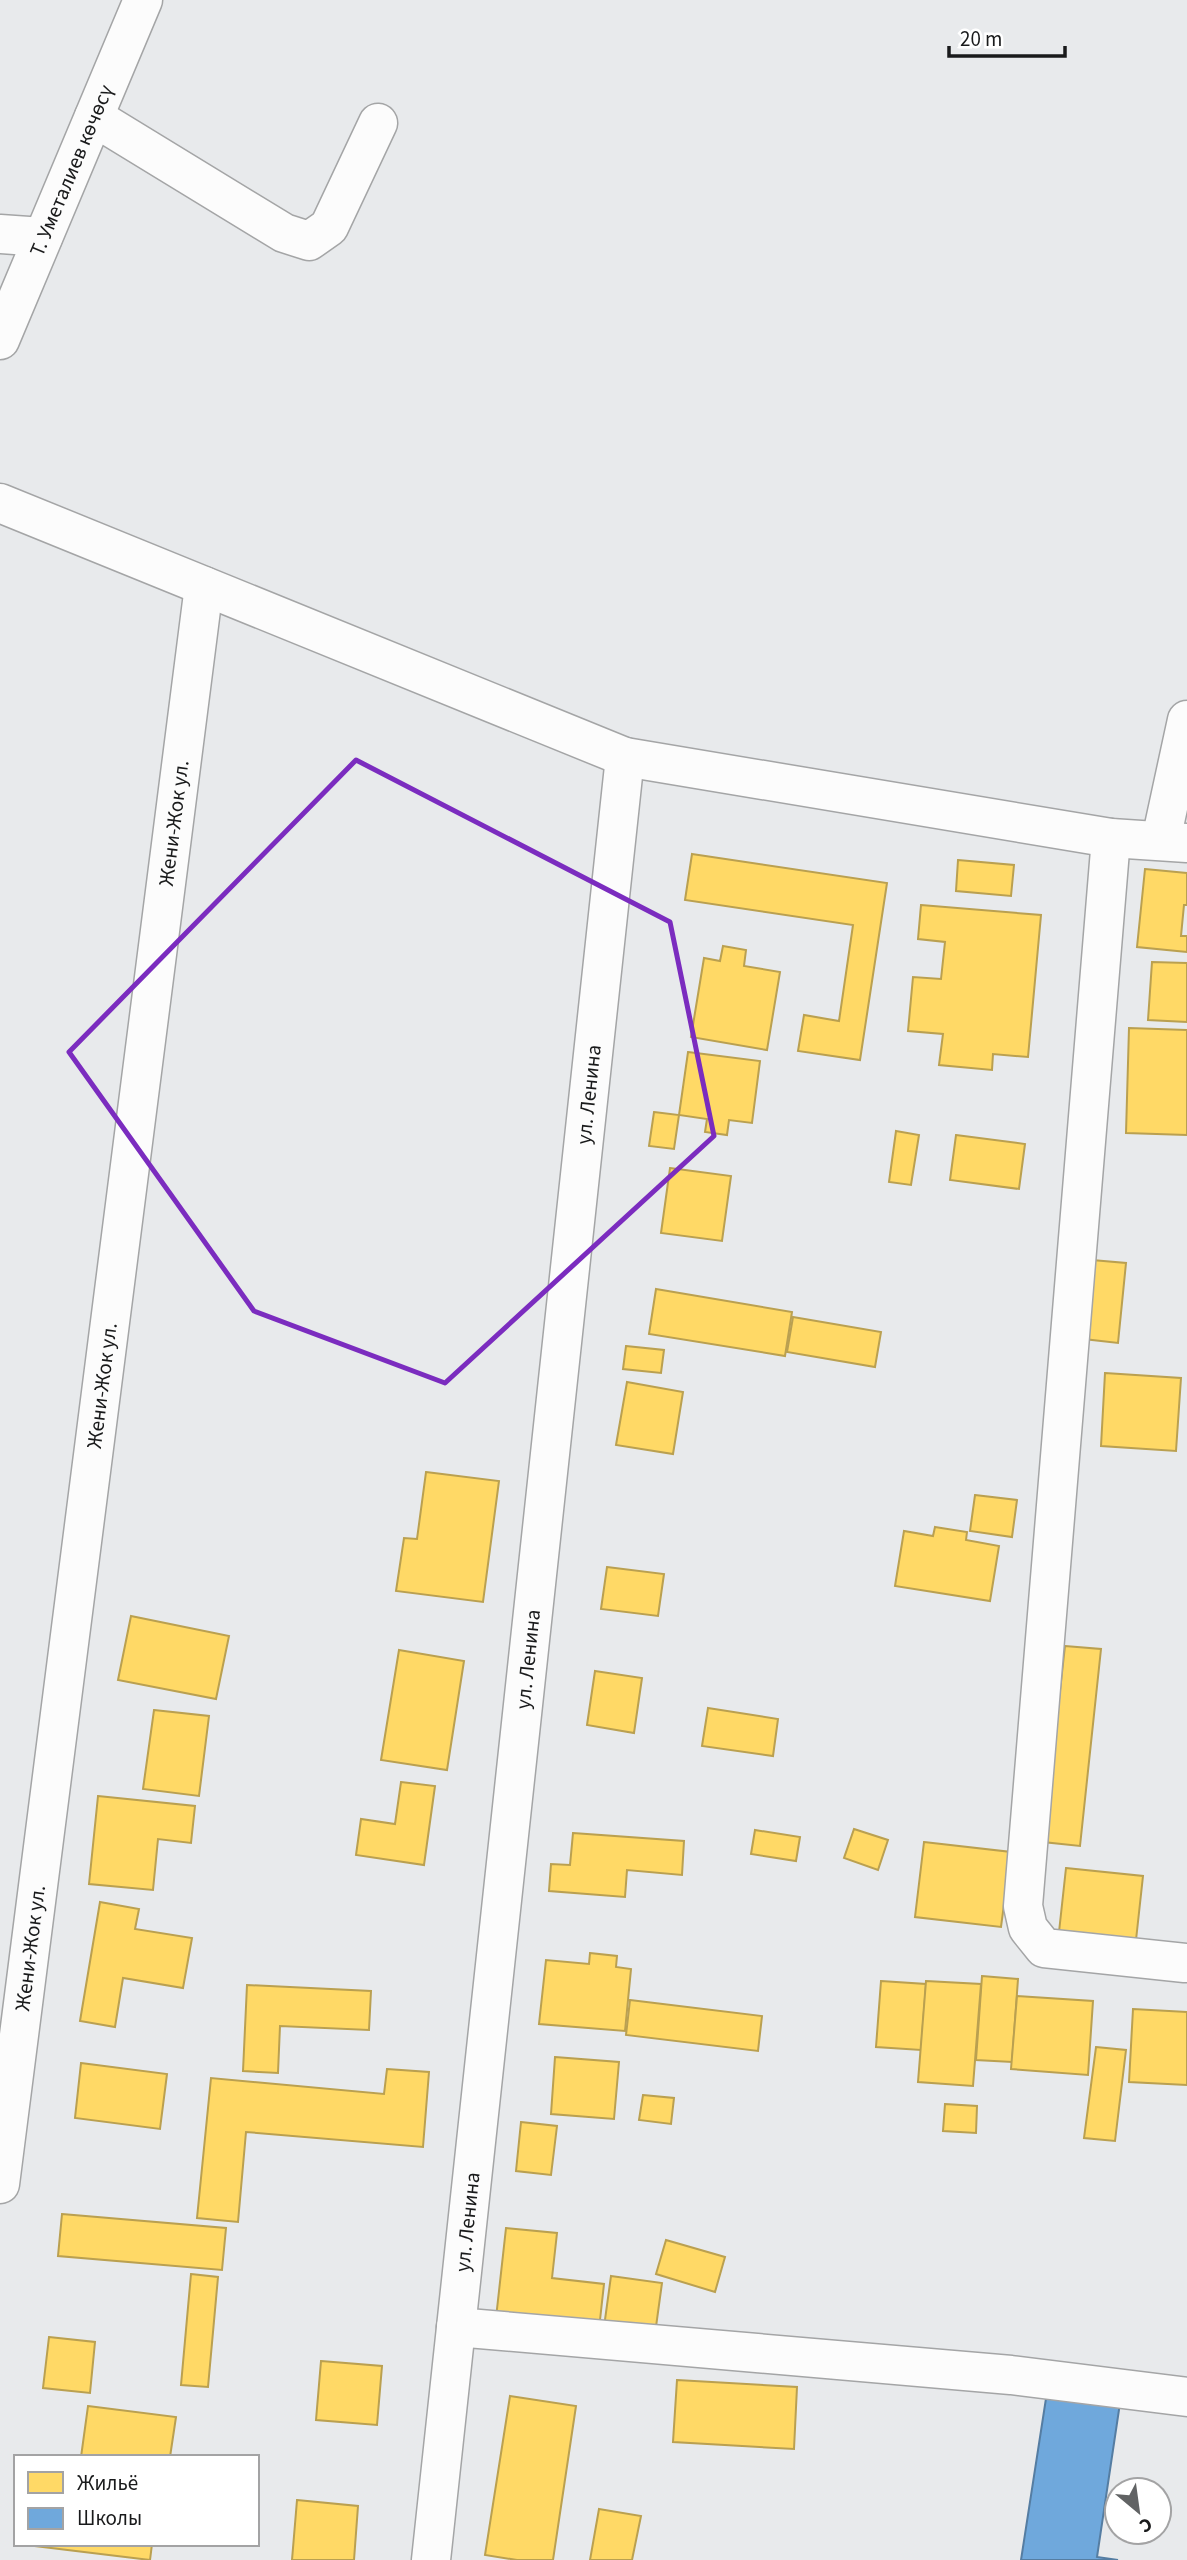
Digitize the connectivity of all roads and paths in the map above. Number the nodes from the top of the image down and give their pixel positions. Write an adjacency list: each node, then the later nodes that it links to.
1 (142, 0): 2 (street, Т. Уметалиев көчөсү)
2 (94, 117): 3 (street); 5 (street, Т. Уметалиев көчөсү)
3 (378, 123)
4 (0, 234): 5 (street)
5 (43, 237): 6 (street, Т. Уметалиев көчөсү)
6 (0, 340)
7 (0, 503): 8 (street)
8 (204, 586): 10 (street); 14 (street, Жени-Жок ул.)
9 (1187, 720): 12 (street)
10 (625, 757): 11 (street); 15 (street, ул. Ленина)
11 (1111, 838): 12 (street); 13 (street)
12 (1174, 842)
13 (1185, 1963)
14 (0, 2184)
15 (456, 2327): 16 (street); 17 (street, ул. Ленина)
16 (1187, 2397)
17 (431, 2560)

